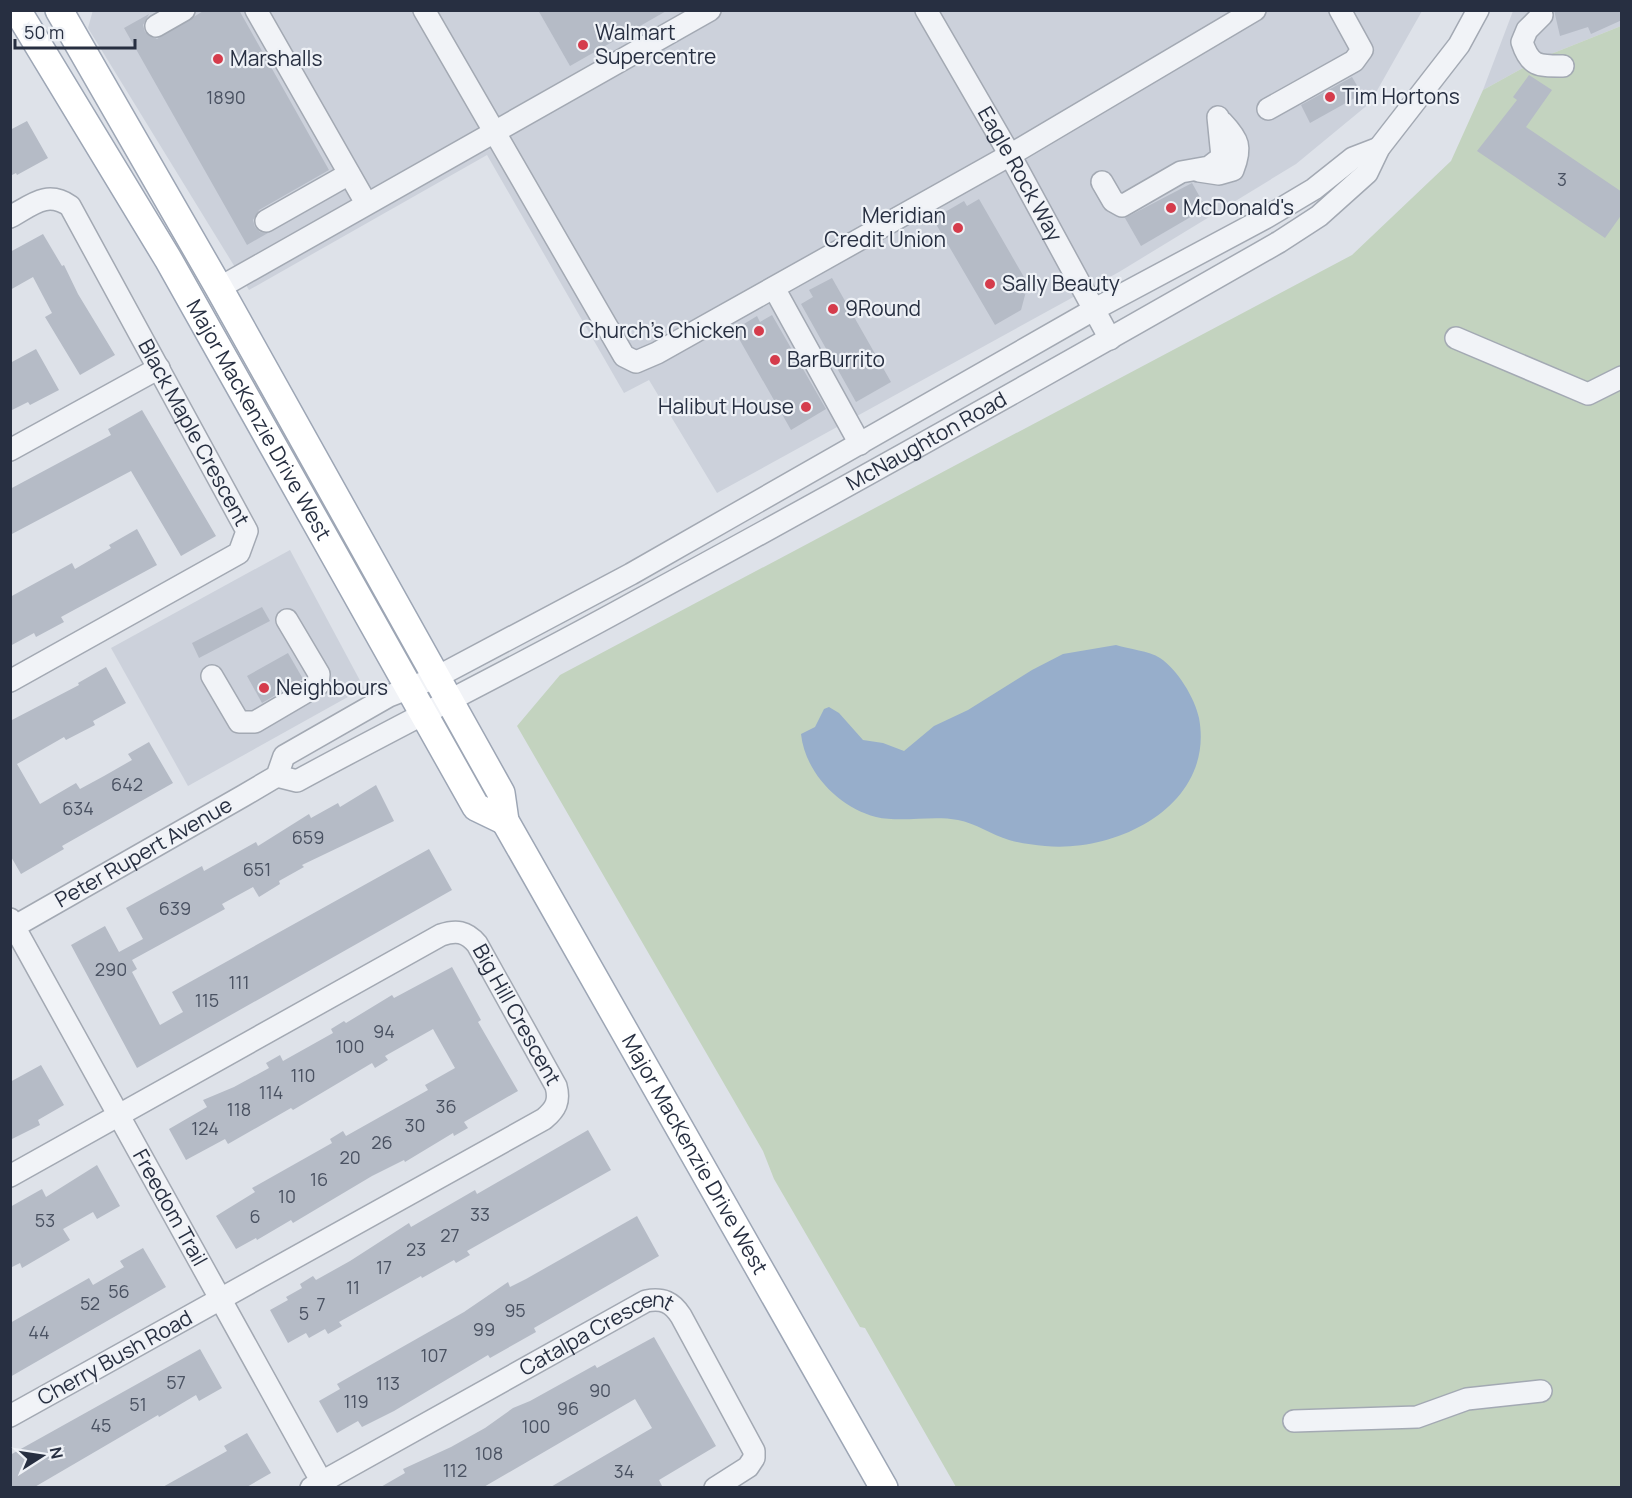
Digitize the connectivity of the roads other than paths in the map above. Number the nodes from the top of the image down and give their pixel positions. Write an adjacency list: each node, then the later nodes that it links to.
1 (59, 10): 26 (main road, Major MacKenzie Drive West)
2 (184, 10): 13 (street)
3 (256, 10): 21 (street)
4 (424, 10): 18 (street)
5 (710, 10): 18 (street)
6 (926, 10): 20 (street, Eagle Rock Way)
7 (1255, 10): 20 (street)
8 (1340, 10): 14 (street)
9 (1355, 10): 14 (street)
10 (1478, 10): 19 (street, McNaughton Road)
11 (17, 11): 39 (main road, Major MacKenzie Drive West)
12 (1542, 15): 15 (street)
13 (156, 26)
14 (1362, 50): 16 (street)
15 (1563, 66)
16 (1268, 109)
17 (1218, 117): 22 (street)
18 (496, 132): 23 (street); 27 (street)
19 (1379, 148): 28 (street, McNaughton Road); 30 (street, McNaughton Road)
20 (1010, 155): 27 (street); 28 (street, Eagle Rock Way)
21 (349, 174): 23 (street); 25 (street)
22 (1102, 182)
23 (366, 203): 26 (street)
24 (10, 217): 31 (street, Black Maple Crescent)
25 (266, 220)
26 (219, 288): 37 (main road, Major MacKenzie Drive West)
27 (774, 288): 33 (street)
28 (1095, 309): 30 (street, Eagle Rock Way); 33 (street, McNaughton Road)
29 (1456, 338): 32 (street)
30 (1110, 339): 40 (street, McNaughton Road)
31 (159, 369): 34 (street); 38 (street, Black Maple Crescent)
32 (1622, 377)
33 (860, 444): 37 (street, McNaughton Road)
34 (10, 450)
35 (287, 620): 36 (street)
36 (212, 676)
37 (435, 678): 39 (street, McNaughton Road); 40 (main road, Major MacKenzie Drive West)
38 (10, 681)
39 (410, 689): 41 (main road, Major MacKenzie Drive West); 42 (street, Peter Rupert Avenue)
40 (449, 702): 41 (street, McNaughton Road); 43 (main road, Major MacKenzie Drive West)
41 (424, 716): 42 (street); 43 (main road, Major MacKenzie Drive West)
42 (277, 776): 44 (street, Peter Rupert Avenue)
43 (505, 820): 53 (main road, Major MacKenzie Drive West)
44 (12, 925): 45 (street, Freedom Trail)
45 (118, 1116): 46 (street, Big Hill Crescent); 47 (street, Freedom Trail); 47 (street, Big Hill Crescent)
46 (10, 1176)
47 (220, 1300): 49 (street, Cherry Bush Road); 51 (street, Freedom Trail)
48 (1541, 1391): 50 (street)
49 (10, 1416)
50 (1294, 1421)
51 (319, 1485): 52 (street, Catalpa Crescent)
52 (715, 1488)
53 (884, 1488)

